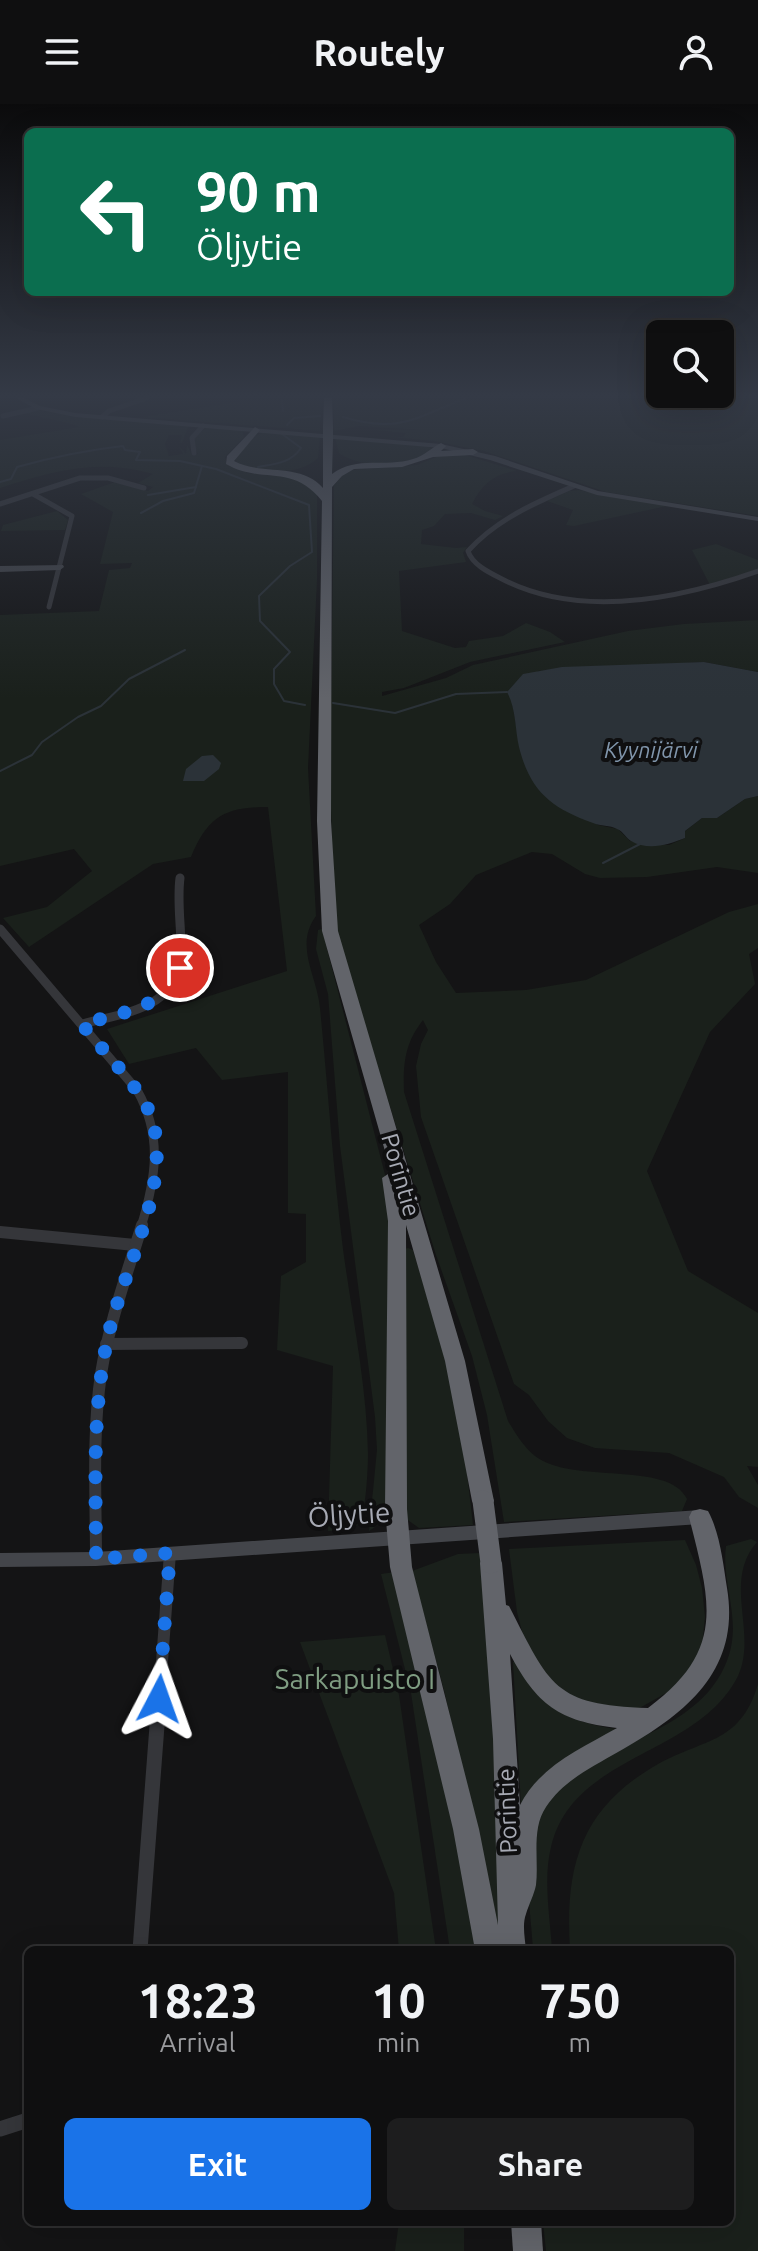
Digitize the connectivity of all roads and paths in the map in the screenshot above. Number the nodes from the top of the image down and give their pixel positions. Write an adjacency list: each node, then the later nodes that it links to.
1 (19, 498): 6 (street)
2 (40, 498): 8 (street)
3 (327, 498): 15 (highway, Porintie)
4 (549, 498): 10 (street)
5 (625, 498): 7 (street)
6 (0, 504)
7 (758, 519)
8 (60, 567): 9 (street); 11 (street)
9 (0, 569)
10 (758, 571)
11 (49, 607)
12 (180, 878): 14 (street)
13 (0, 929): 14 (street)
14 (82, 1024): 17 (street)
15 (388, 1132): 21 (highway); 25 (highway, Porintie, bridge)
16 (0, 1232): 17 (street)
17 (135, 1245): 19 (street)
18 (242, 1343): 19 (street)
19 (106, 1344): 23 (street)
20 (700, 1517): 21 (street, Öljytie); 26 (highway)
21 (398, 1537): 22 (street, Öljytie); 29 (highway)
22 (170, 1553): 23 (street, Öljytie); 28 (street)
23 (96, 1559): 24 (street, Öljytie)
24 (0, 1560)
25 (496, 1603): 26 (highway); 27 (highway, Porintie)
26 (649, 1718): 27 (highway)
27 (511, 1917): 30 (highway, Porintie)
28 (140, 1946)
29 (488, 1946)
30 (512, 1946)
31 (24, 2121): 32 (street)
32 (0, 2129)
33 (526, 2226): 34 (highway)
34 (528, 2251)

